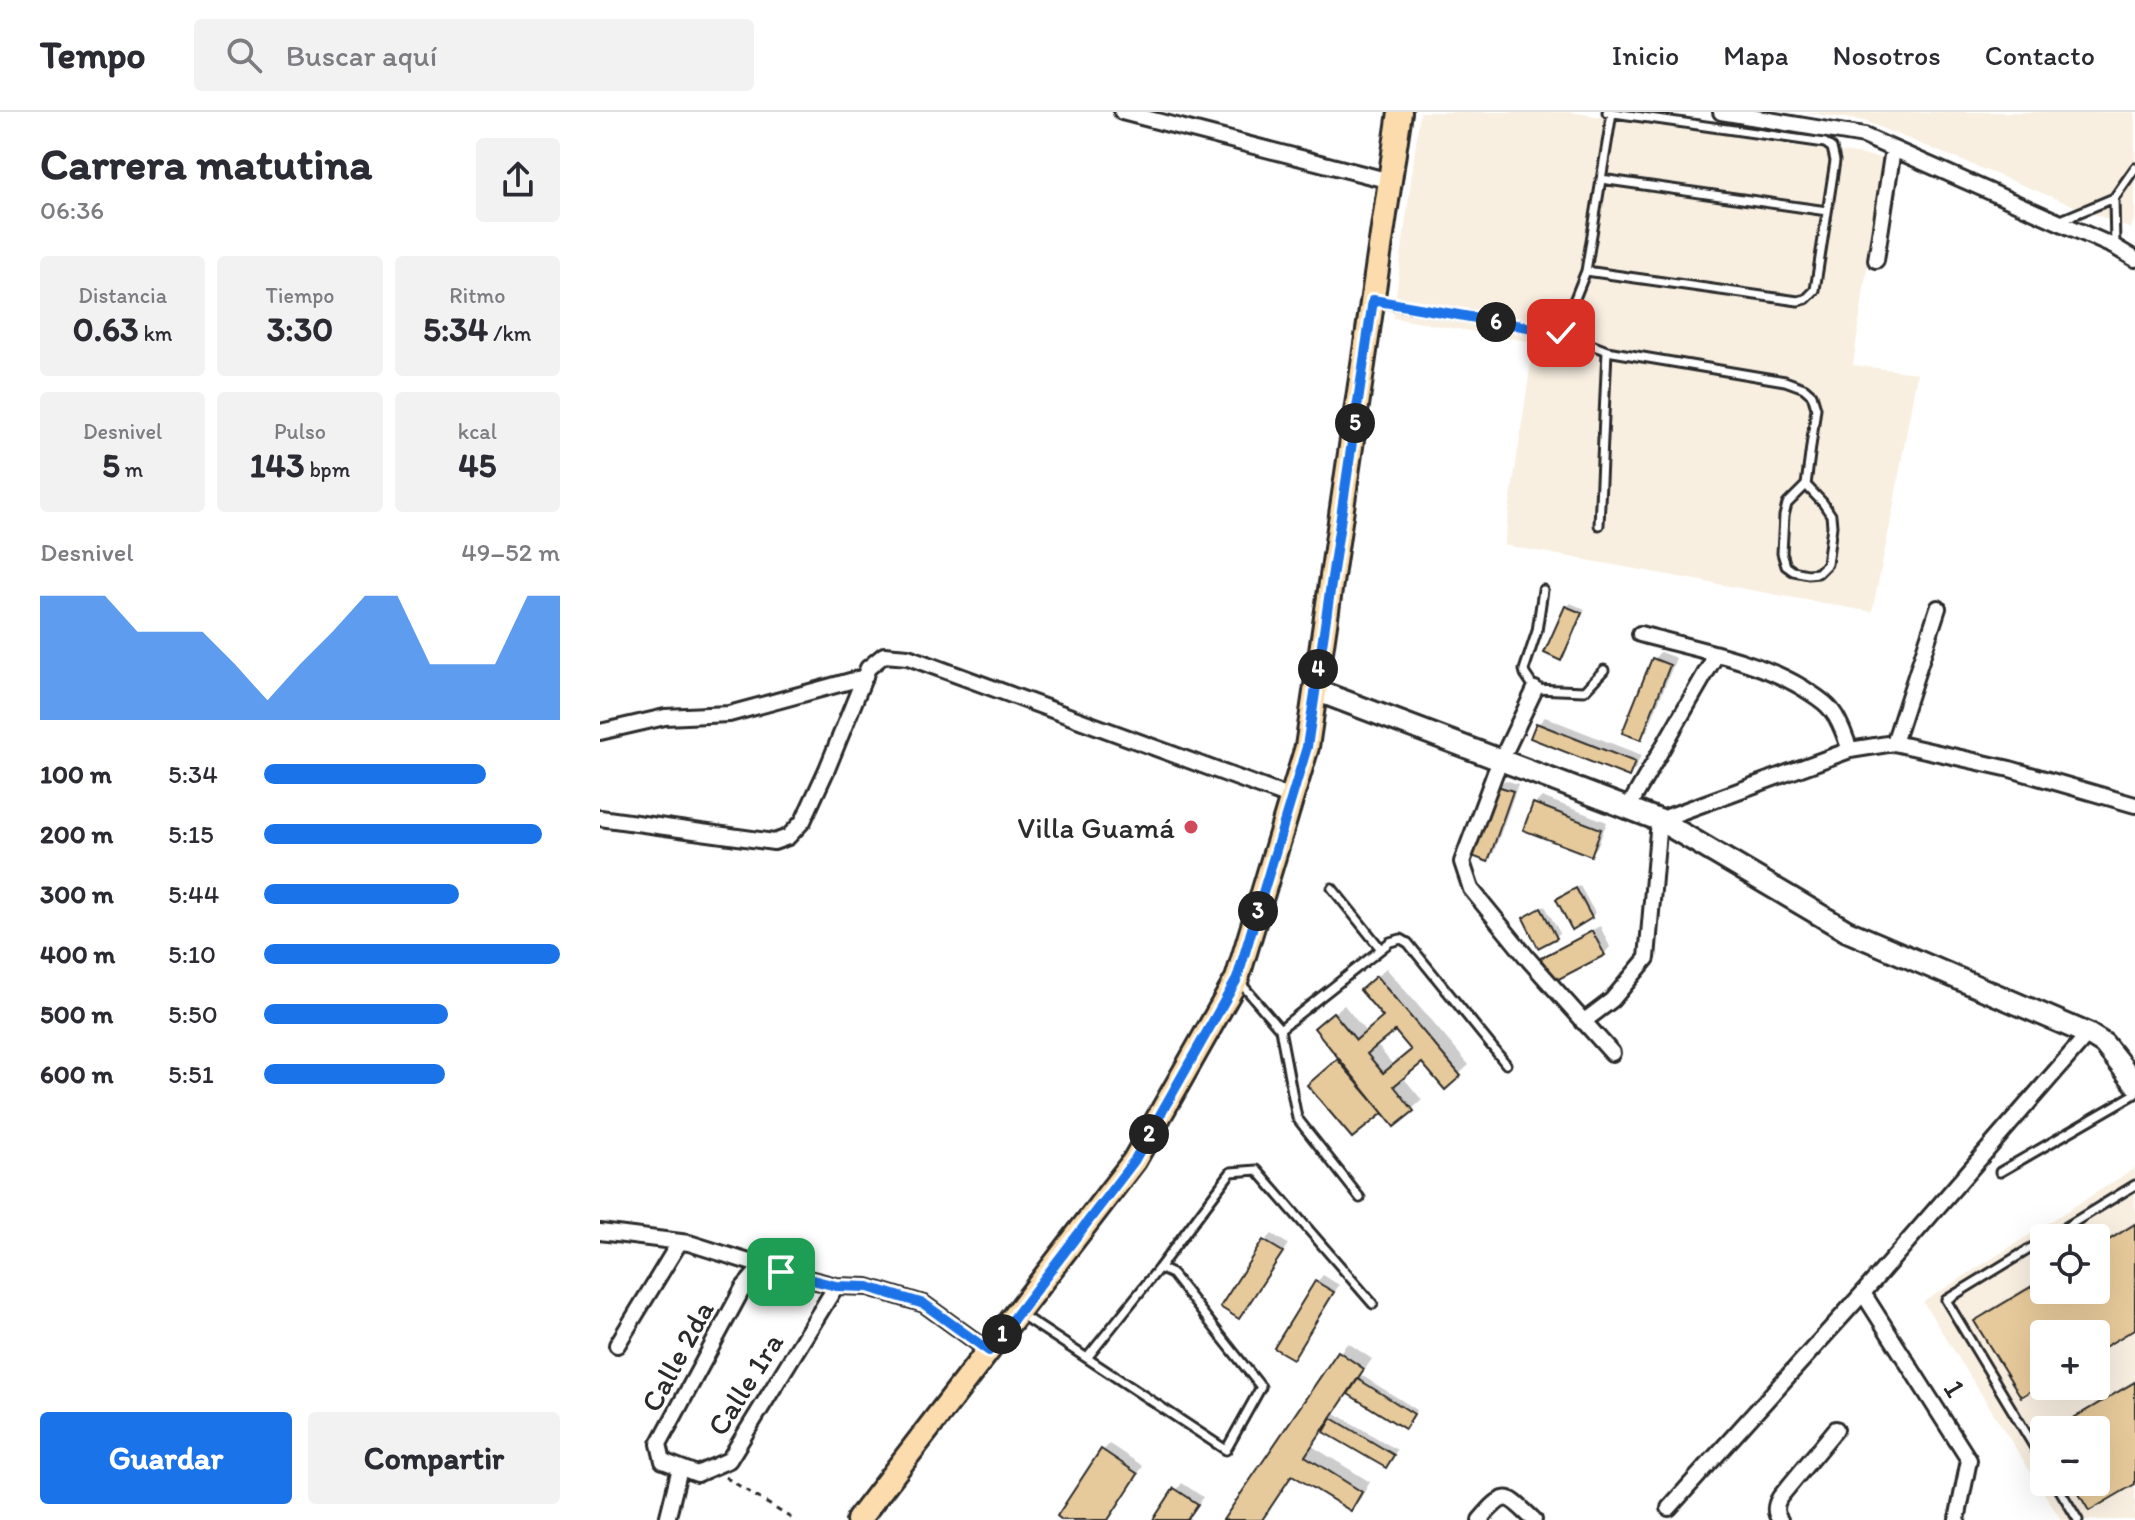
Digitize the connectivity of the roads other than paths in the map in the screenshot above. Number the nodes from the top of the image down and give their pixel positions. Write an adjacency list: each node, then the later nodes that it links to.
1 (1122, 112): 8 (street)
2 (1400, 112): 8 (main road)
3 (1610, 112): 7 (lane); 10 (lane)
4 (1721, 112): 5 (street)
5 (1893, 149): 11 (street); 14 (street)
6 (2135, 168): 9 (lane)
7 (1601, 179): 10 (lane); 15 (lane)
8 (1390, 181): 16 (main road)
9 (2114, 198): 11 (lane); 12 (lane)
10 (1827, 211): 15 (lane)
11 (2057, 222): 12 (street)
12 (2115, 247): 13 (street)
13 (2135, 259)
14 (1876, 260)
15 (1586, 271): 17 (lane)
16 (1373, 300): 17 (lane); 28 (main road)
17 (1561, 333): 18 (lane)
18 (1607, 351): 19 (lane); 20 (lane)
19 (1806, 485): 19 (lane)
20 (1599, 525)
21 (1543, 590): 27 (lane)
22 (1938, 608): 30 (street)
23 (1640, 634): 24 (street)
24 (1716, 655): 31 (street); 35 (street)
25 (1604, 670): 27 (lane)
26 (865, 677): 29 (street); 33 (street); 36 (street)
27 (1535, 689): 32 (street)
28 (1315, 690): 32 (street); 33 (main road)
29 (600, 732)
30 (1894, 743): 31 (street); 34 (street)
31 (1850, 750): 37 (street)
32 (1501, 760): 35 (street); 41 (street)
33 (1292, 798): 40 (main road)
34 (2135, 805)
35 (1628, 808): 37 (street)
36 (600, 818)
37 (1659, 820): 41 (street); 43 (street)
38 (1332, 888): 39 (lane)
39 (1381, 949): 42 (lane); 45 (lane)
40 (1237, 979): 42 (lane); 59 (main road)
41 (1583, 1022): 44 (street)
42 (1280, 1029): 49 (lane)
43 (2088, 1034): 46 (street); 57 (street)
44 (1612, 1053)
45 (1506, 1064)
46 (2134, 1084): 47 (lane)
47 (2000, 1172)
48 (2135, 1185): 50 (lane)
49 (1360, 1198)
50 (2071, 1224)
51 (600, 1232): 52 (street)
52 (679, 1243): 54 (street); 60 (street)
53 (2030, 1249): 64 (lane)
54 (763, 1265): 56 (street); 65 (street, Calle 2da)
55 (1159, 1268): 58 (lane); 62 (lane); 62 (lane)
56 (836, 1286): 61 (street); 65 (street, Calle 1ra)
57 (1863, 1293): 67 (street); 73 (street, 1)
58 (1373, 1304)
59 (1018, 1313): 61 (main road); 62 (lane)
60 (617, 1345)
61 (989, 1351): 69 (main road)
62 (1087, 1358)
63 (1836, 1429): 72 (street)
64 (2030, 1440)
65 (680, 1468): 68 (street)
66 (2063, 1496): 74 (lane)
67 (1669, 1508)
68 (667, 1520)
69 (858, 1520)
70 (1480, 1520): 71 (street)
71 (1534, 1520)
72 (1780, 1520)
73 (1957, 1520)
74 (2078, 1520)

